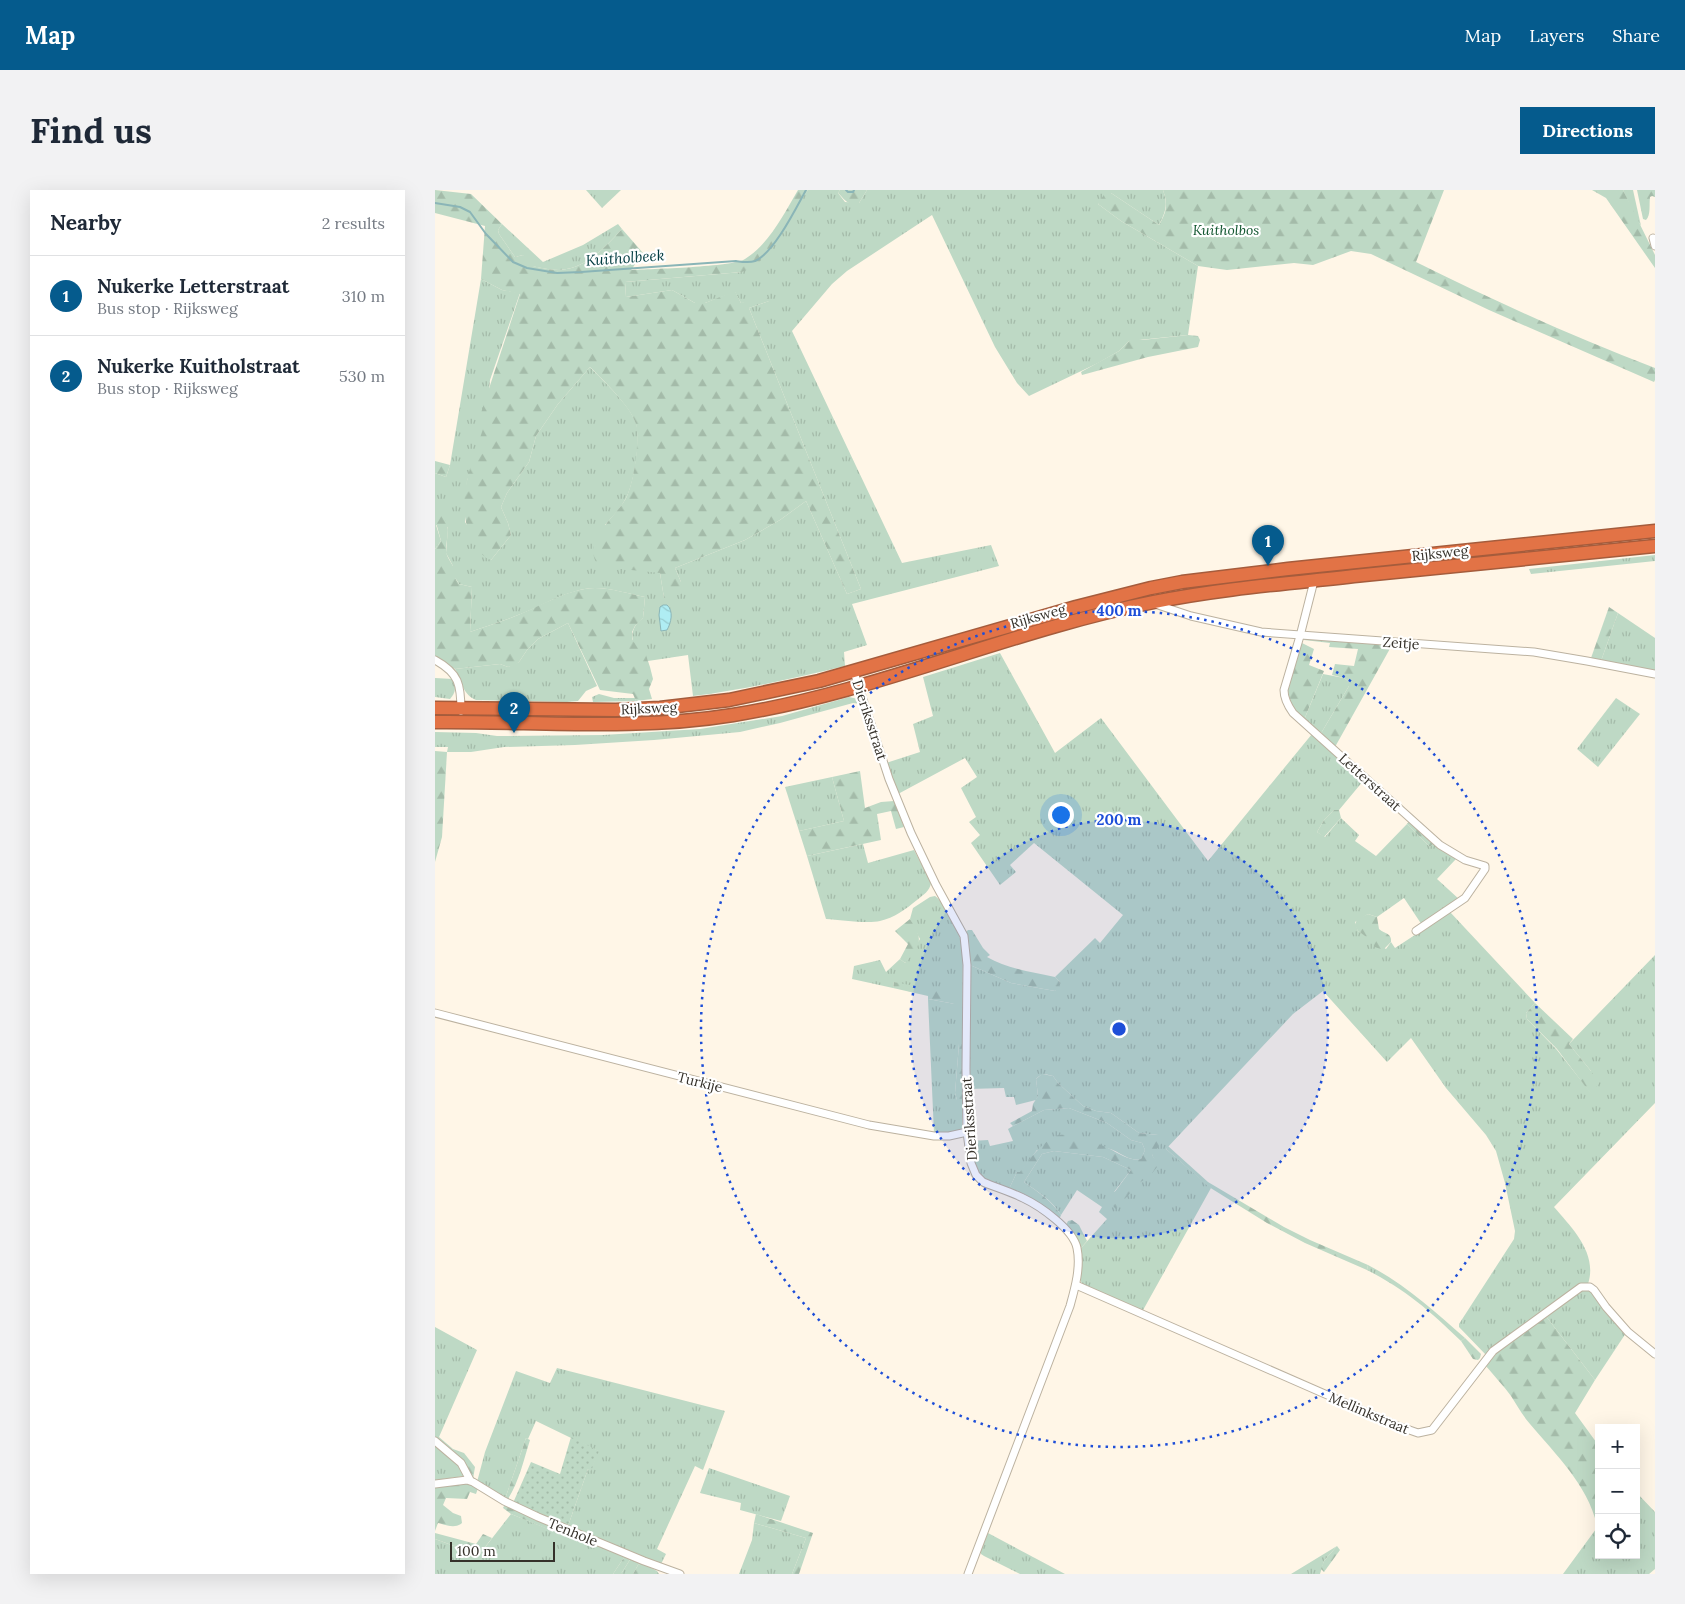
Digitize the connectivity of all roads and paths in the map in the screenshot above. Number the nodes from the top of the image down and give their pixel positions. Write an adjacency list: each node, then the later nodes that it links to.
1 (1653, 238): 2 (street)
2 (1655, 246)
3 (1655, 532): 9 (highway, Rijksweg)
4 (1655, 546): 5 (highway, Rijksweg)
5 (1314, 581): 6 (highway, Rijksweg); 7 (street, Letterstraat)
6 (1150, 603): 7 (street, Zeitje); 11 (highway, Rijksweg)
7 (1300, 636): 10 (street, Zeitje); 16 (street, Letterstraat)
8 (435, 660): 13 (street)
9 (854, 672): 11 (street, Dieriksstraat); 13 (highway, Rijksweg)
10 (1655, 674)
11 (858, 686): 15 (highway, Rijksweg); 18 (street, Dieriksstraat)
12 (435, 708): 13 (highway, Rijksweg)
13 (461, 708): 15 (street)
14 (435, 722): 15 (highway, Rijksweg)
15 (461, 722)
16 (1416, 931)
17 (435, 1013): 18 (street, Turkije)
18 (967, 1132): 19 (street, Dieriksstraat)
19 (1076, 1285): 20 (street, Mellinkstraat); 25 (street, Dieriksstraat)
20 (1655, 1354)
21 (435, 1441): 22 (street, Tenhole)
22 (470, 1480): 23 (street); 24 (street, Tenhole)
23 (435, 1484)
24 (681, 1574)
25 (968, 1574)

